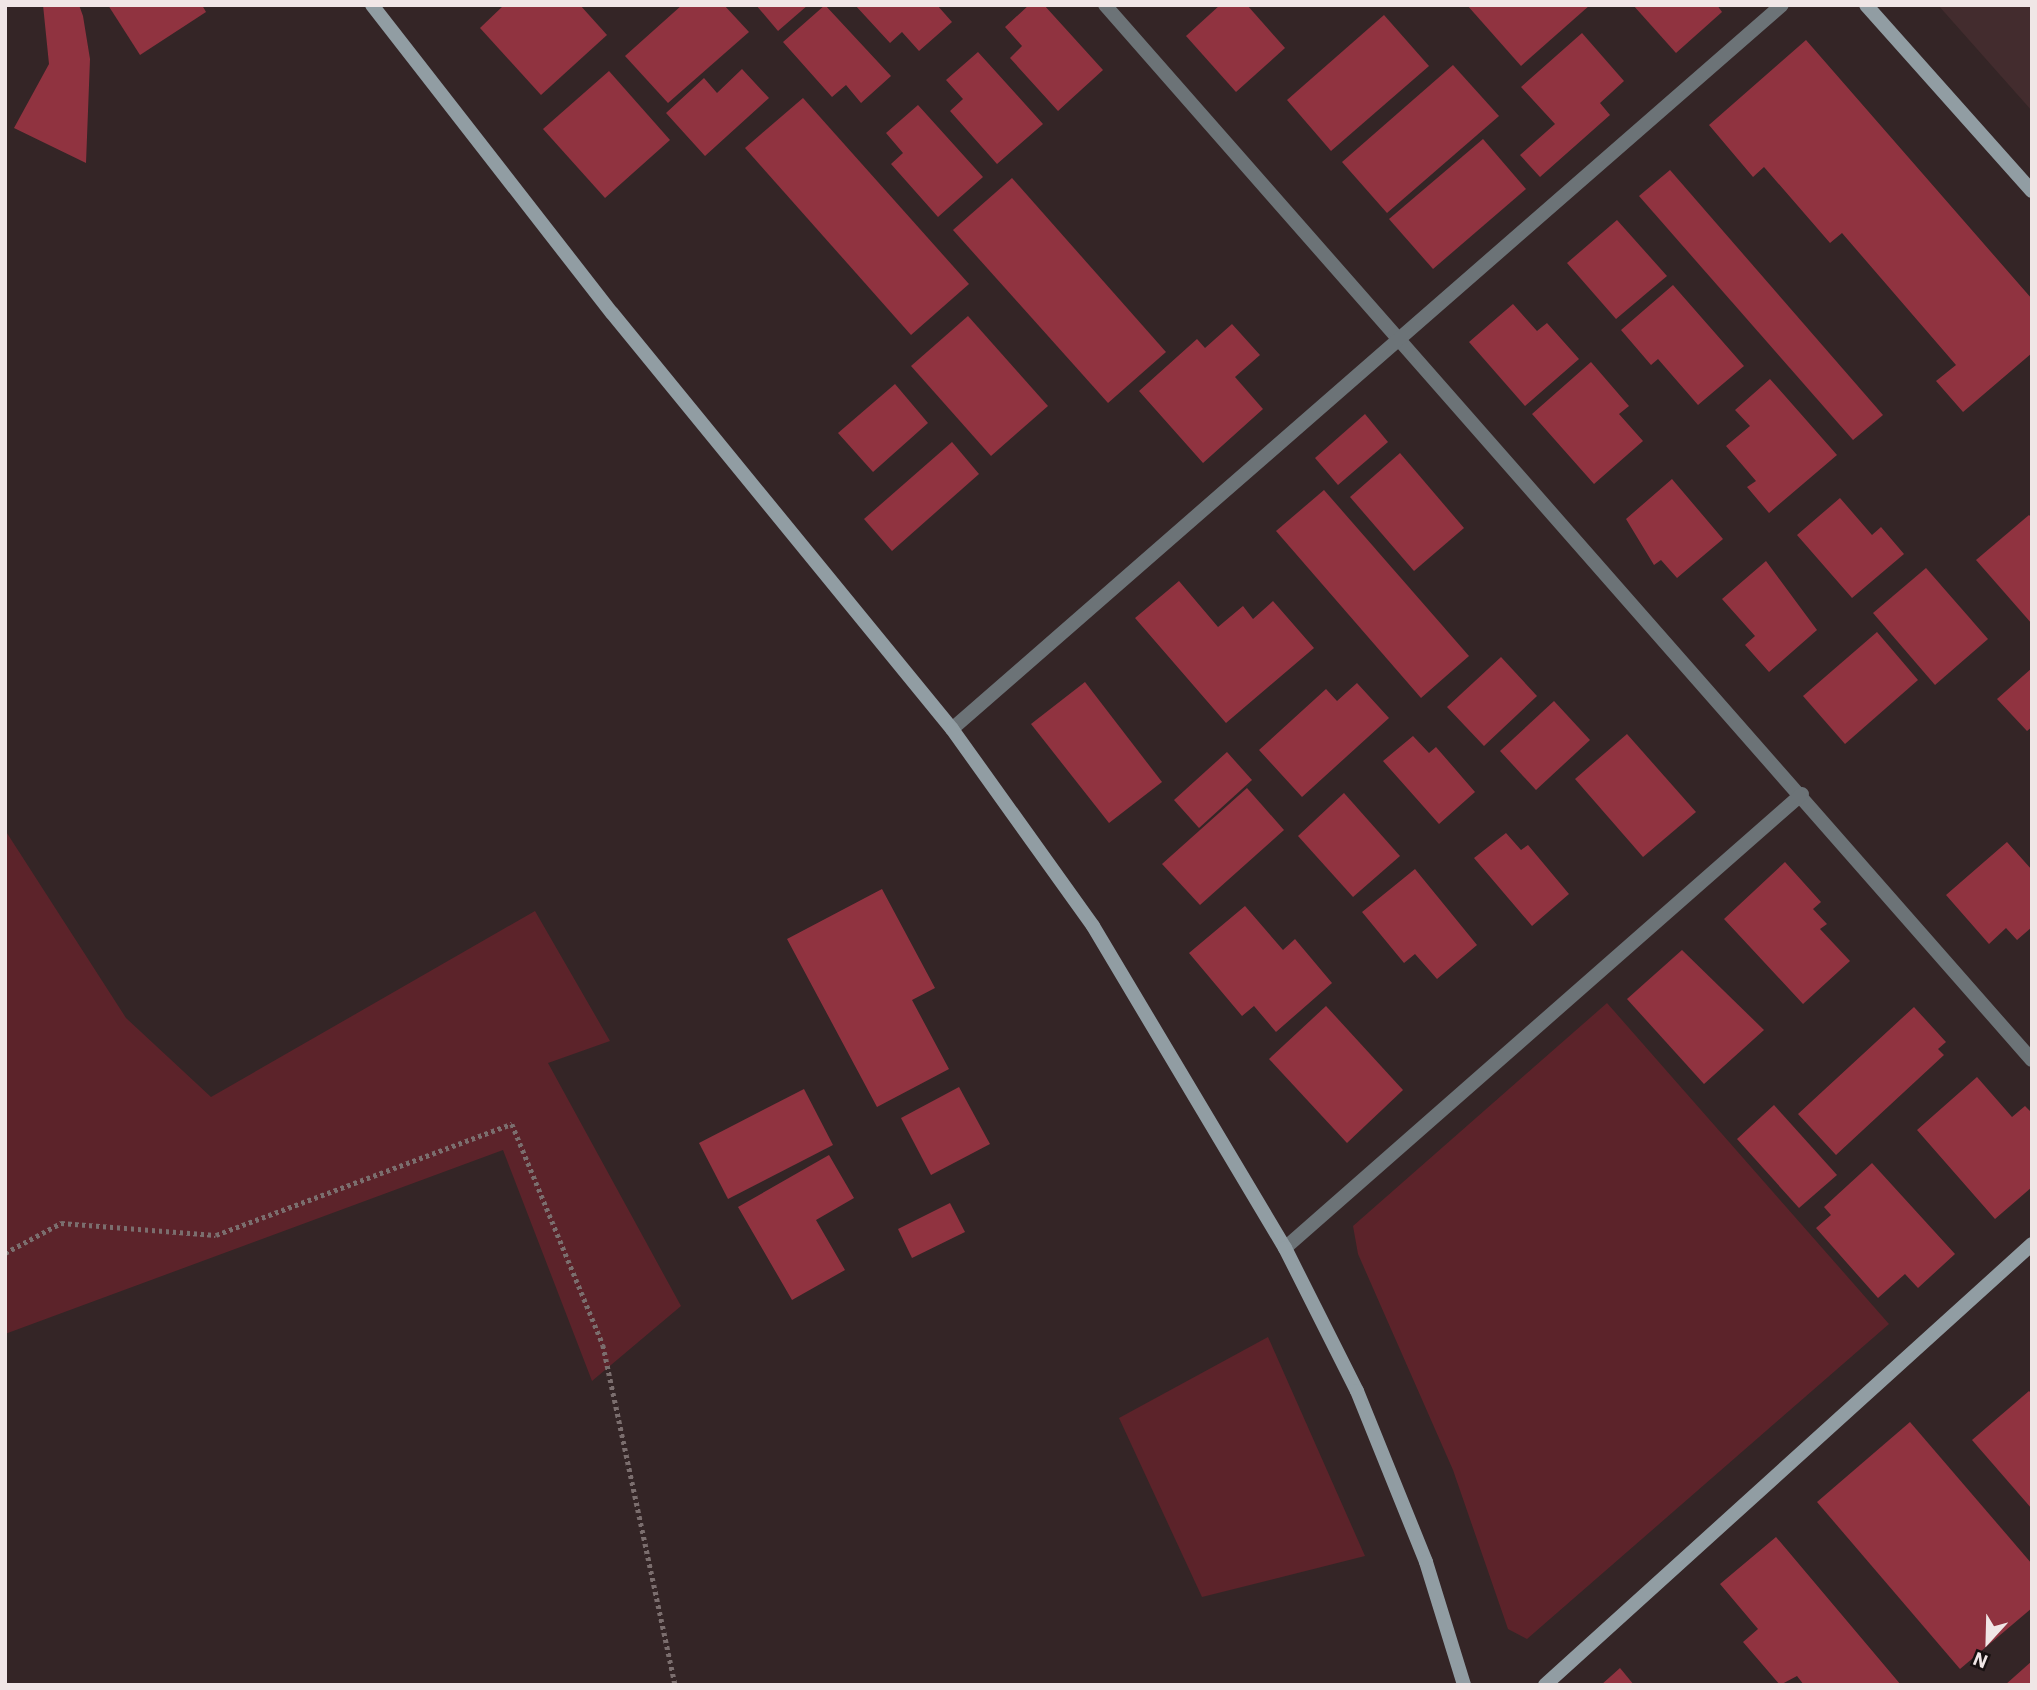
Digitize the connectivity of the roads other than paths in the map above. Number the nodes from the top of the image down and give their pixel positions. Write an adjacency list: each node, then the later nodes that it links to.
1 (372, 5): 7 (street)
2 (1105, 5): 6 (street)
3 (1782, 5): 6 (street)
4 (1866, 5): 5 (street)
5 (2032, 191)
6 (1403, 338): 7 (street); 8 (street)
7 (952, 729): 11 (street)
8 (1802, 794): 9 (street); 11 (street)
9 (2032, 1059)
10 (2032, 1244): 13 (street)
11 (1285, 1248): 12 (street)
12 (1464, 1685)
13 (1545, 1685)

